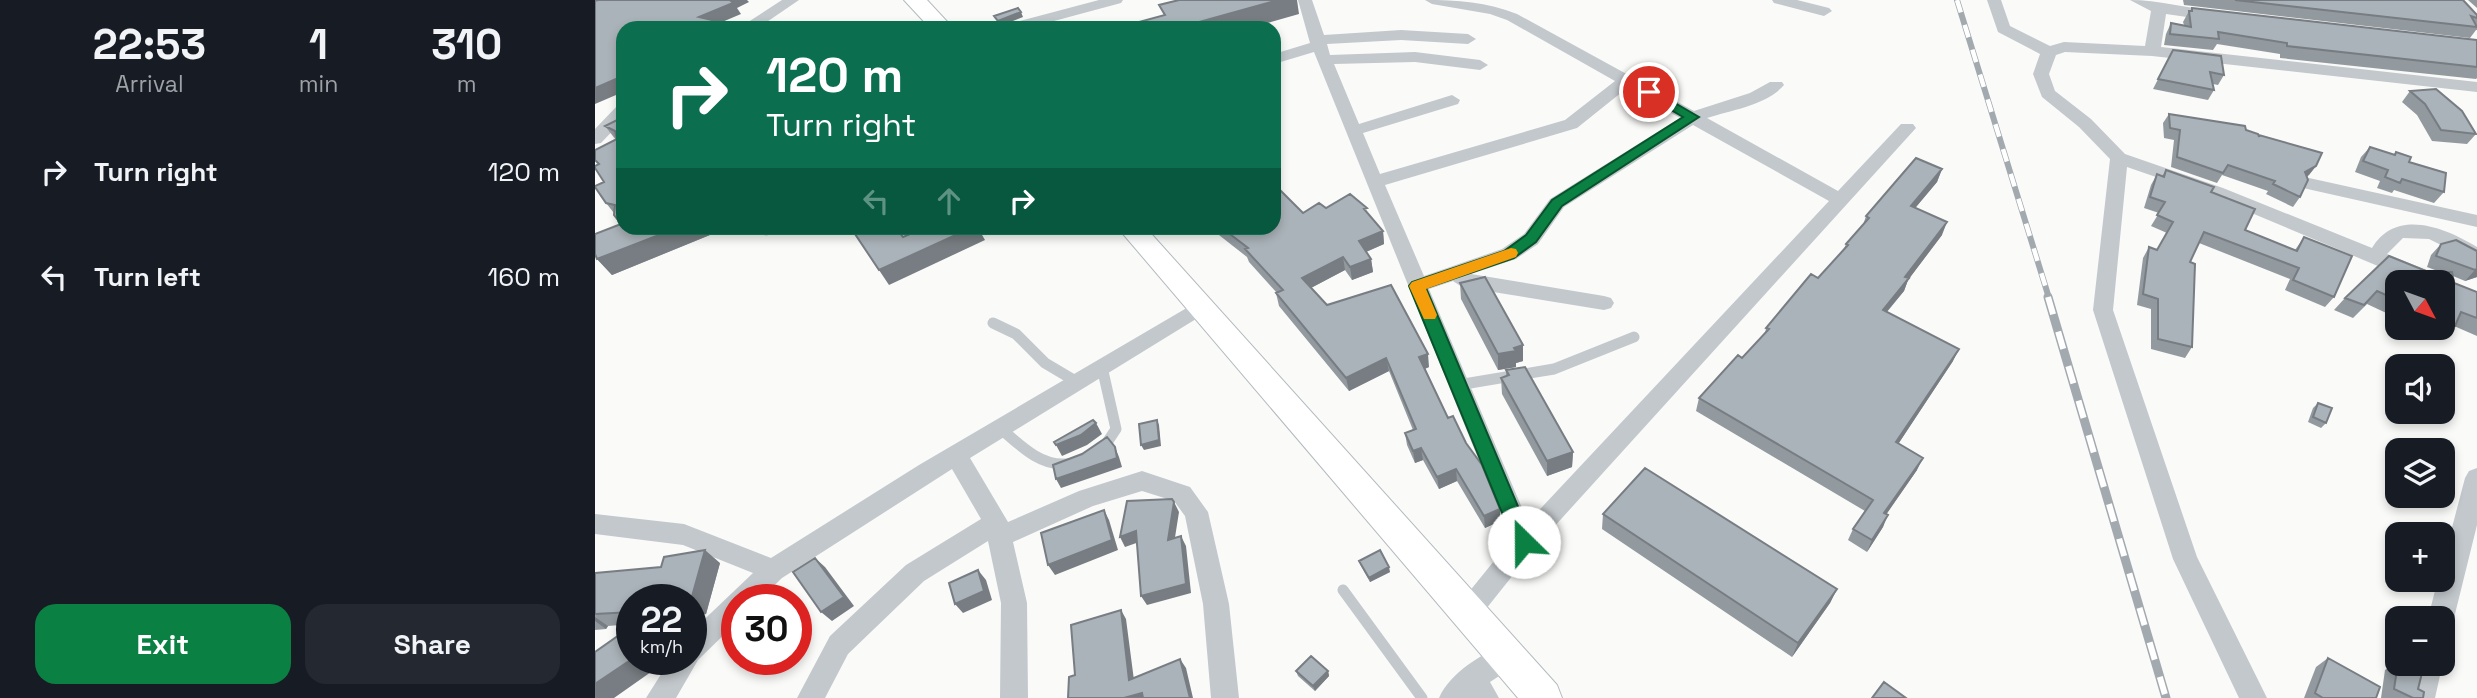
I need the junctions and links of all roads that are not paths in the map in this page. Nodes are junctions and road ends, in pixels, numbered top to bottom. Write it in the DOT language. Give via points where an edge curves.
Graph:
graph roads {
  1 [pos="792,0"];
  2 [pos="915,0"];
  3 [pos="1116,0"];
  4 [pos="1305,0"];
  5 [pos="1432,0"];
  6 [pos="1779,0"];
  7 [pos="1994,0"];
  8 [pos="2137,0"];
  9 [pos="2159,9"];
  10 [pos="1825,11"];
  11 [pos="2226,17"];
  12 [pos="758,21"];
  13 [pos="935,21"];
  14 [pos="1036,21"];
  15 [pos="1468,39"];
  16 [pos="1320,49"];
  17 [pos="2152,51"];
  18 [pos="2049,52"];
  19 [pos="1281,58"];
  20 [pos="1480,65"];
  21 [pos="1627,80"];
  22 [pos="1776,85"];
  23 [pos="2477,86"];
  24 [pos="1452,100"];
  25 [pos="616,117"];
  26 [pos="1693,117"];
  27 [pos="1907,128"];
  28 [pos="1353,131"];
  29 [pos="595,139"];
  30 [pos="2119,158"];
  31 [pos="1374,182"];
  32 [pos="2309,184"];
  33 [pos="1840,200"];
  34 [pos="2477,221"];
  35 [pos="1137,235"];
  36 [pos="2477,256"];
  37 [pos="2375,258"];
  38 [pos="2406,270"];
  39 [pos="1446,278"];
  40 [pos="1417,286"];
  41 [pos="1604,303"];
  42 [pos="1202,306"];
  43 [pos="993,323"];
  44 [pos="1634,337"];
  45 [pos="1102,367"];
  46 [pos="1077,382"];
  47 [pos="1458,385"];
  48 [pos="1000,428"];
  49 [pos="956,455"];
  50 [pos="2477,478"];
  51 [pos="595,524"];
  52 [pos="998,530"];
  53 [pos="1524,542"];
  54 [pos="773,570"];
  55 [pos="759,584"];
  56 [pos="1343,590"];
  57 [pos="2444,606"];
  58 [pos="1469,611"];
  59 [pos="721,621"];
  60 [pos="707,634"];
  61 [pos="1507,656"];
  62 [pos="675,675"];
  63 [pos="2427,676"];
  64 [pos="1469,692"];
  65 [pos="660,698"];
  66 [pos="811,698"];
  67 [pos="1014,698"];
  68 [pos="1225,698"];
  69 [pos="1422,698"];
  70 [pos="1543,698"];
  71 [pos="2253,698"];
  72 [pos="2421,698"];
  1 -- 12 [label="street"];
  2 -- 13 [label="main road"];
  3 -- 14 [label="street"];
  4 -- 16 [label="street"];
  5 -- 21 [label="street" via="1503,13"];
  6 -- 10 [label="street"];
  7 -- 18 [label="street" via="2003,29"];
  8 -- 9 [label="street"];
  9 -- 11 [label="street"];
  9 -- 17 [label="street"];
  15 -- 16 [label="street" via="1401,35"];
  16 -- 19 [label="street"];
  16 -- 20 [label="street"];
  16 -- 28 [label="street"];
  17 -- 18 [label="street" via="2064,47"];
  17 -- 23 [label="street"];
  18 -- 30 [label="street" via="2041,74 2047,93"];
  21 -- 26 [label="street"];
  21 -- 31 [label="street" via="1571,124"];
  22 -- 26 [label="street" via="1756,97"];
  24 -- 28 [label="street"];
  25 -- 29 [label="street"];
  26 -- 33 [label="street"];
  26 -- 39 [label="street" via="1557,203 1531,239 1509,254"];
  27 -- 33 [label="street"];
  28 -- 31 [label="street"];
  30 -- 37 [label="street" via="2217,192"];
  30 -- 71 [label="street" via="2103,310 2185,559"];
  31 -- 40 [label="street"];
  32 -- 34 [label="street"];
  33 -- 53 [label="street"];
  35 -- 42 [label="main road"];
  36 -- 37 [label="street" via="2438,234 2405,232 2389,238"];
  37 -- 38 [label="street"];
  39 -- 40 [label="street"];
  39 -- 41 [label="street"];
  40 -- 47 [label="street"];
  42 -- 45 [label="street"];
  42 -- 58 [label="main road"];
  43 -- 46 [label="lane" via="1014,331 1040,360 1066,371"];
  44 -- 47 [label="lane" via="1554,369"];
  45 -- 46 [label="street"];
  45 -- 48 [label="lane" via="1116,429 1106,444 1058,466 1039,458"];
  46 -- 48 [label="street"];
  47 -- 53 [label="street"];
  48 -- 49 [label="street"];
  49 -- 52 [label="street"];
  49 -- 54 [label="street"];
  50 -- 57 [label="street"];
  51 -- 54 [label="street" via="684,535"];
  52 -- 66 [label="street" via="915,573 839,645"];
  52 -- 67 [label="street" via="1014,603"];
  52 -- 68 [label="street" via="1142,481 1182,495 1196,513 1216,604"];
  53 -- 58 [label="street"];
  54 -- 55 [label="street"];
  56 -- 69 [label="lane"];
  58 -- 61 [label="main road"];
  59 -- 60 [label="street"];
  61 -- 64 [label="street"];
  61 -- 70 [label="main road"];
  62 -- 65 [label="street"];
  63 -- 72 [label="street"];
}
